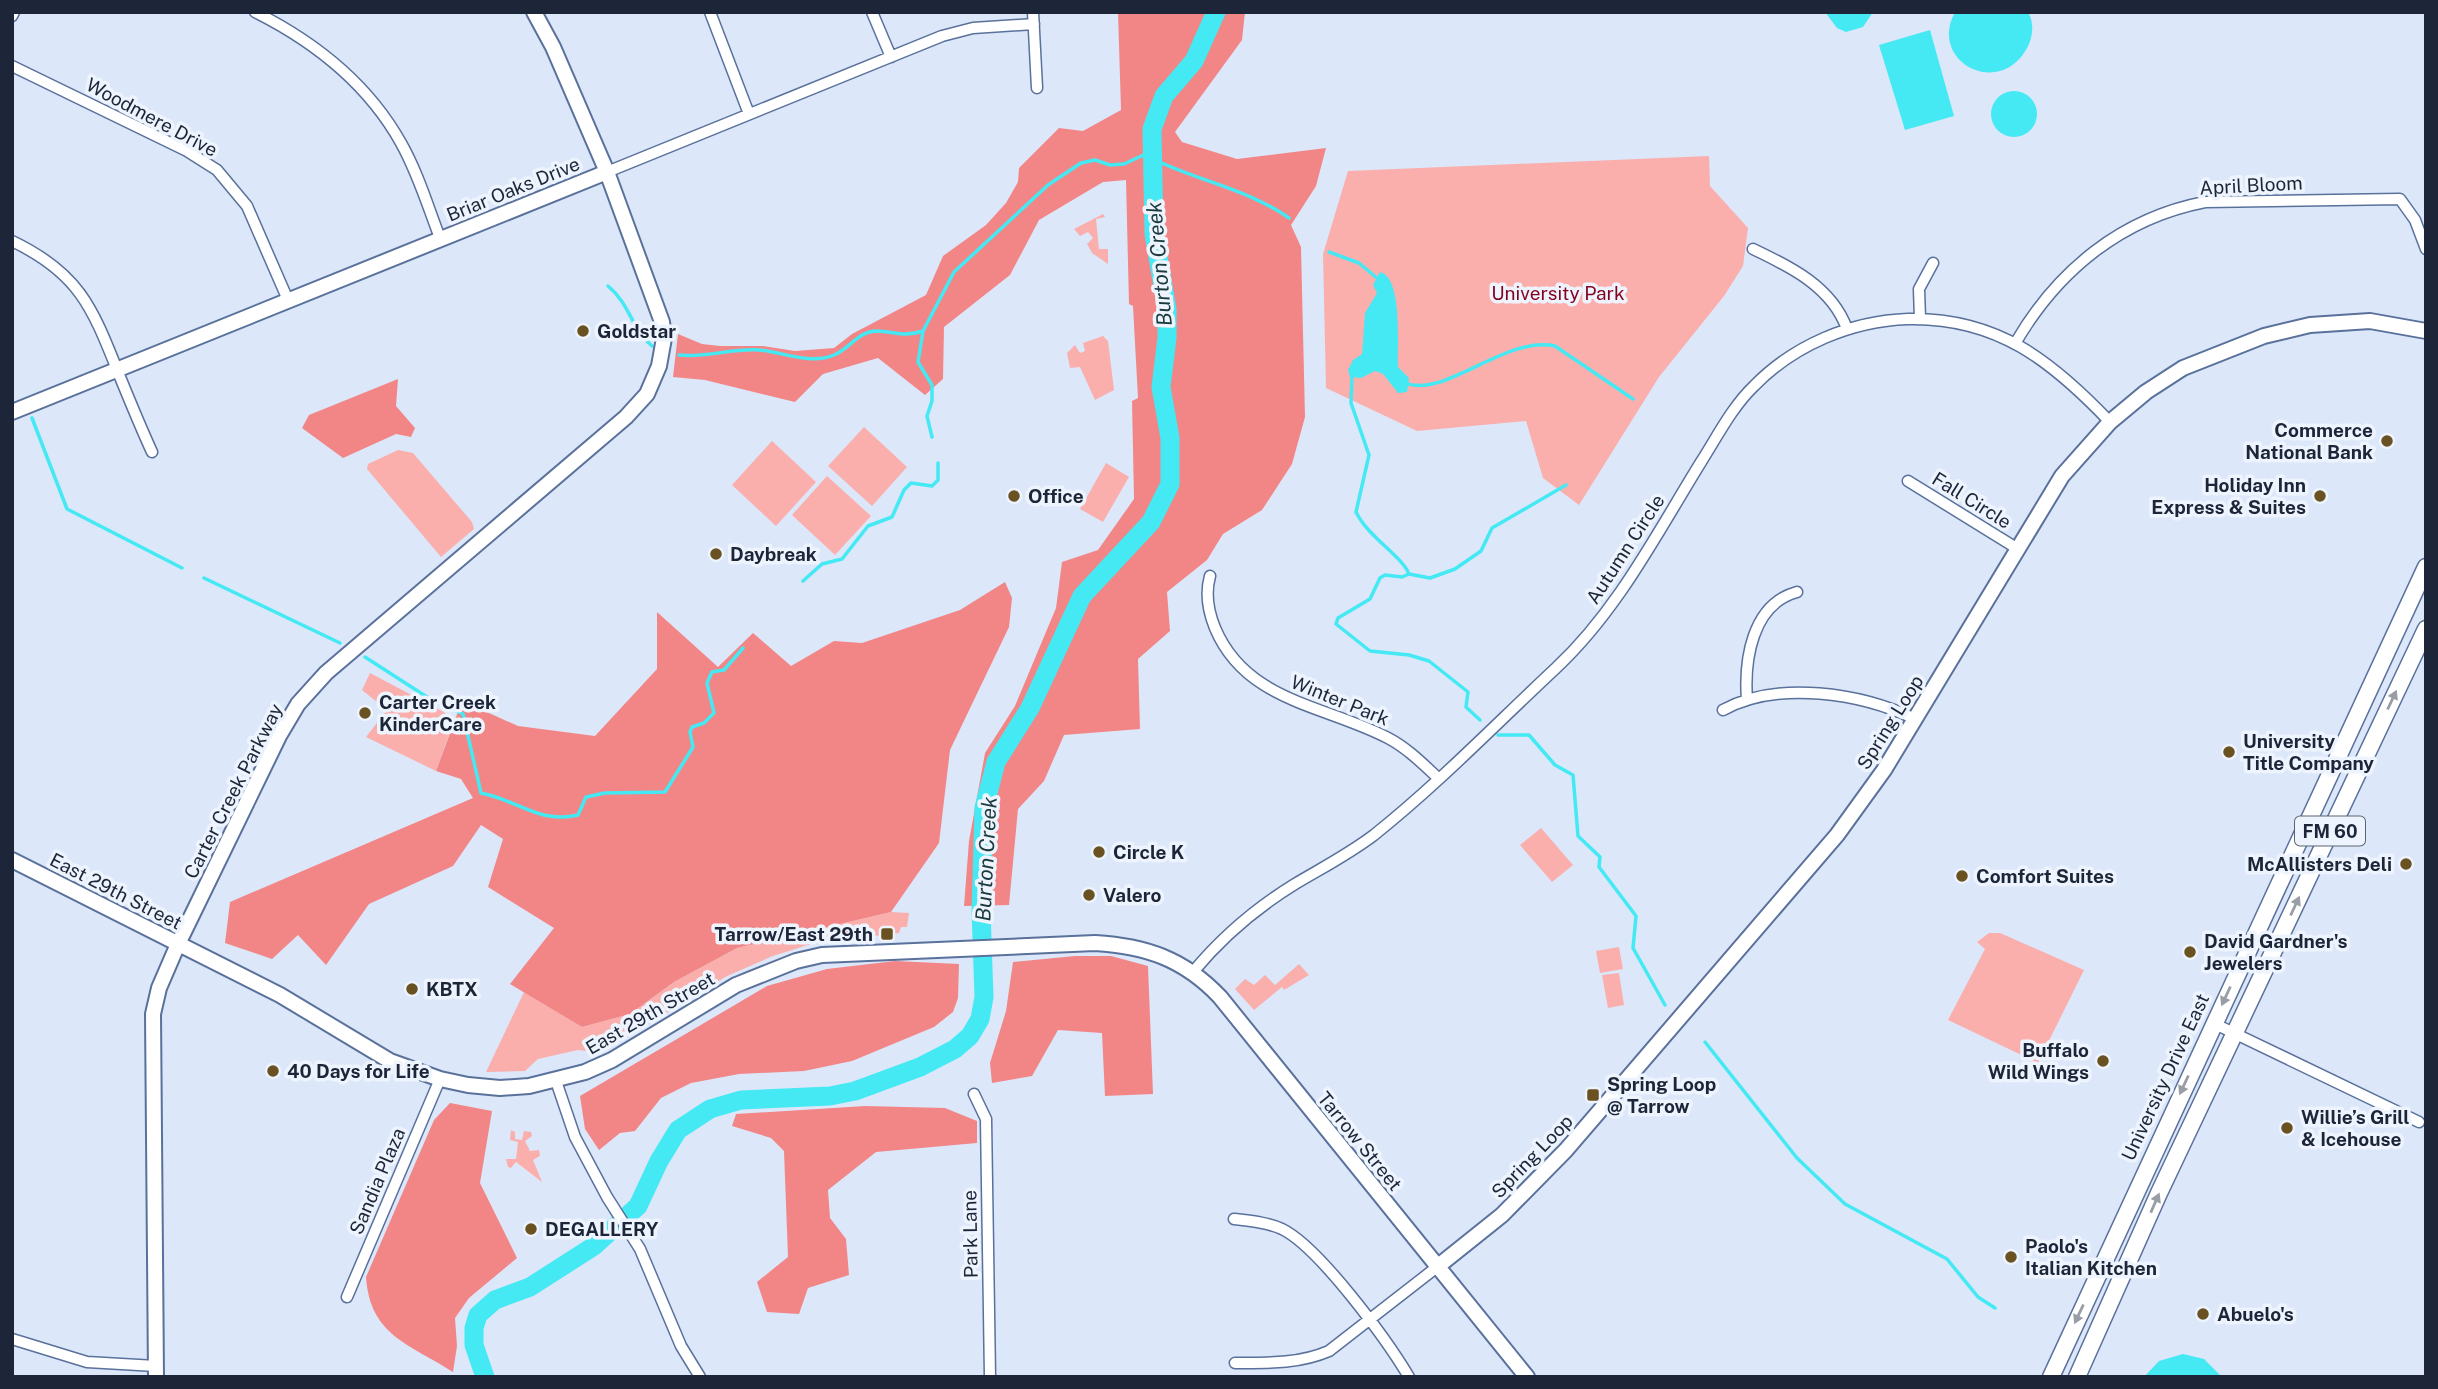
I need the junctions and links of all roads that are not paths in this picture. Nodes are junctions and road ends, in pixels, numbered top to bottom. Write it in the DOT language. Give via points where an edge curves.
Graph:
graph roads {
  1 [pos="255,12"];
  2 [pos="534,12"];
  3 [pos="709,12"];
  4 [pos="872,12"];
  5 [pos="1033,12"];
  6 [pos="1034,24"];
  7 [pos="891,57"];
  8 [pos="12,66"];
  9 [pos="1037,88"];
  10 [pos="749,114"];
  11 [pos="607,172"];
  12 [pos="440,238"];
  13 [pos="12,241"];
  14 [pos="1753,249"];
  15 [pos="2426,249"];
  16 [pos="1933,263"];
  17 [pos="288,300"];
  18 [pos="1920,319"];
  19 [pos="1847,329"];
  20 [pos="2426,331"];
  21 [pos="2016,342"];
  22 [pos="117,370"];
  23 [pos="12,412"];
  24 [pos="2110,422"];
  25 [pos="152,452"];
  26 [pos="1908,481"];
  27 [pos="2018,549"];
  28 [pos="2426,567"];
  29 [pos="1210,576"];
  30 [pos="1797,592"];
  31 [pos="2426,629"];
  32 [pos="1746,700"];
  33 [pos="1724,710"];
  34 [pos="1915,719"];
  35 [pos="2345,738"];
  36 [pos="2370,748"];
  37 [pos="1438,778"];
  38 [pos="12,860"];
  39 [pos="178,944"];
  40 [pos="1146,949"];
  41 [pos="1193,972"];
  42 [pos="2213,1023"];
  43 [pos="2235,1034"];
  44 [pos="440,1079"];
  45 [pos="556,1081"];
  46 [pos="974,1094"];
  47 [pos="2419,1122"];
  48 [pos="2124,1214"];
  49 [pos="1234,1219"];
  50 [pos="2134,1250"];
  51 [pos="1437,1267"];
  52 [pos="347,1297"];
  53 [pos="1370,1322"];
  54 [pos="12,1339"];
  55 [pos="1236,1363"];
  56 [pos="156,1372"];
  57 [pos="700,1377"];
  58 [pos="990,1377"];
  59 [pos="1409,1377"];
  60 [pos="1527,1377"];
  61 [pos="2051,1377"];
  62 [pos="2077,1377"];
  1 -- 12 [label="street" via="324,54 365,94 401,144"];
  2 -- 11 [label="street, Carter Creek Parkway"];
  3 -- 10 [label="street"];
  4 -- 7 [label="street"];
  5 -- 6 [label="street"];
  6 -- 7 [label="street, Briar Oaks Drive" via="973,28"];
  6 -- 9 [label="street"];
  7 -- 10 [label="street, Briar Oaks Drive"];
  8 -- 17 [label="street, Woodmere Drive" via="217,170 247,206"];
  10 -- 11 [label="street, Briar Oaks Drive"];
  11 -- 12 [label="street, Briar Oaks Drive"];
  11 -- 39 [label="street, Carter Creek Parkway" via="662,322 663,353 647,394 602,439 310,689 279,736"];
  12 -- 17 [label="street, Briar Oaks Drive"];
  13 -- 22 [label="street" via="33,251 75,286 101,326"];
  14 -- 19 [label="street" via="1825,293 1836,304"];
  15 -- 21 [label="street, April Bloom" via="2415,220 2400,199 2184,206 2140,223 2075,266 2047,293"];
  16 -- 18 [label="street" via="1919,289"];
  17 -- 22 [label="street, Briar Oaks Drive"];
  18 -- 19 [label="street, Autumn Circle"];
  18 -- 21 [label="street, Autumn Circle" via="1964,325"];
  19 -- 37 [label="street, Autumn Circle" via="1799,351 1752,387 1593,629"];
  20 -- 24 [label="street, Spring Loop" via="2360,321 2264,336 2183,368"];
  21 -- 24 [label="street, Autumn Circle" via="2060,371"];
  22 -- 23 [label="street, Briar Oaks Drive"];
  22 -- 25 [label="street"];
  24 -- 27 [label="street, Spring Loop" via="2062,475"];
  26 -- 27 [label="street, Fall Circle"];
  27 -- 34 [label="street, Spring Loop"];
  28 -- 35 [label="main road, University Drive East / FM 60"];
  29 -- 37 [label="street, Winter Park" via="1206,591 1221,642 1254,679 1294,703 1386,737"];
  30 -- 32 [label="street" via="1770,606 1754,635 1747,663"];
  36 -- 31 [label="main road, FM 60, one-way"];
  32 -- 33 [label="street"];
  32 -- 34 [label="street" via="1842,695"];
  34 -- 51 [label="street, Spring Loop" via="1859,807 1813,865 1566,1150 1502,1215"];
  35 -- 36 [label="main road"];
  35 -- 42 [label="main road, University Drive East / FM 60, one-way"];
  43 -- 36 [label="main road, FM 60, one-way"];
  37 -- 41 [label="street, Autumn Circle" via="1373,835 1254,912"];
  38 -- 39 [label="street, East 29th Street"];
  39 -- 44 [label="street, East 29th Street" via="280,995 390,1061"];
  39 -- 56 [label="street, Carter Creek Parkway" via="153,1014"];
  40 -- 41 [label="street, Tarrow Street"];
  40 -- 45 [label="street, East 29th Street" via="1095,943 960,947 848,952 796,961 736,985 612,1060"];
  41 -- 51 [label="street, Tarrow Street" via="1254,1037"];
  42 -- 43 [label="street"];
  42 -- 48 [label="main road, University Drive East / FM 60, one-way"];
  43 -- 47 [label="street"];
  50 -- 43 [label="main road, FM 60, one-way"];
  44 -- 45 [label="street, East 29th Street" via="500,1088"];
  44 -- 52 [label="street, Sandia Plaza"];
  45 -- 57 [label="street" via="575,1137 640,1249 681,1346"];
  46 -- 58 [label="street, Park Lane" via="985,1119"];
  48 -- 50 [label="main road"];
  48 -- 61 [label="main road, University Drive East / FM 60, one-way"];
  49 -- 53 [label="street" via="1263,1222 1301,1241"];
  50 -- 62 [label="main road, FM 60"];
  51 -- 53 [label="street"];
  51 -- 60 [label="street, Tarrow Street"];
  53 -- 55 [label="street" via="1313,1357"];
  53 -- 59 [label="street"];
  54 -- 56 [label="street" via="87,1362"];
}
